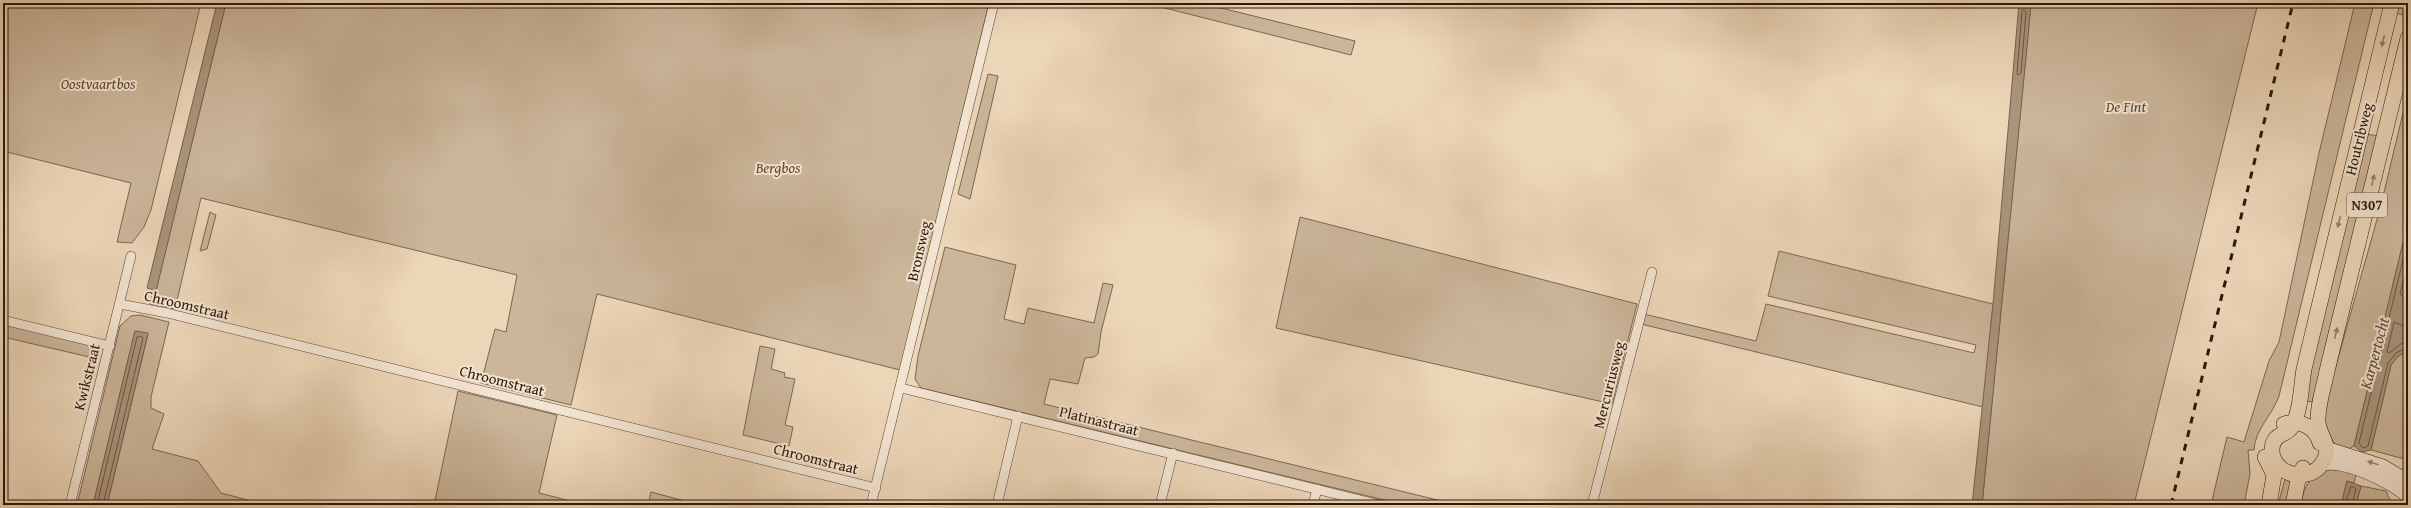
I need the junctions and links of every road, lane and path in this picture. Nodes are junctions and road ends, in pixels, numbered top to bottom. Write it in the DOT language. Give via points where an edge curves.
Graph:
graph roads {
  1 [pos="994,3"];
  2 [pos="2392,3"];
  3 [pos="2408,38"];
  4 [pos="131,256"];
  5 [pos="1652,272"];
  6 [pos="120,304"];
  7 [pos="3,320"];
  8 [pos="110,346"];
  9 [pos="901,388"];
  10 [pos="1018,416"];
  11 [pos="2289,423"];
  12 [pos="2320,439"];
  13 [pos="1173,454"];
  14 [pos="2322,464"];
  15 [pos="2274,465"];
  16 [pos="2303,475"];
  17 [pos="2408,481"];
  18 [pos="876,488"];
  19 [pos="1317,489"];
  20 [pos="2408,497"];
  21 [pos="70,505"];
  22 [pos="871,505"];
  23 [pos="997,505"];
  24 [pos="1160,505"];
  25 [pos="1313,505"];
  26 [pos="1381,505"];
  27 [pos="1592,505"];
  28 [pos="2269,505"];
  29 [pos="2273,505"];
  30 [pos="2294,505"];
  1 -- 9 [label="street, Bronsweg"];
  2 -- 11 [label="main road, Houtribweg / N307, one-way"];
  12 -- 3 [label="main road, Houtribweg / N307, one-way" via="2314,405 2327,371"];
  4 -- 6 [label="street, Kwikstraat"];
  5 -- 27 [label="street, Mercuriusweg"];
  6 -- 8 [label="street, Kwikstraat"];
  6 -- 18 [label="street, Chroomstraat" via="167,313"];
  7 -- 8 [label="street"];
  8 -- 21 [label="street, Kwikstraat"];
  9 -- 10 [label="street, Platinastraat"];
  9 -- 18 [label="street, Bronsweg"];
  10 -- 13 [label="street, Platinastraat"];
  10 -- 23 [label="street"];
  11 -- 12 [label="main road" via="2301,424"];
  11 -- 15 [label="main road" via="2274,429 2266,439 2264,451"];
  12 -- 14 [label="main road, N307"];
  12 -- 16 [label="main road, N307" via="2317,458 2300,469"];
  17 -- 12 [label="main road, one-way" via="2383,466"];
  13 -- 19 [label="street, Platinastraat"];
  13 -- 24 [label="street"];
  14 -- 16 [label="main road"];
  14 -- 20 [label="main road" via="2331,463 2372,475 2394,486"];
  15 -- 16 [label="main road" via="2290,474"];
  15 -- 28 [label="main road"];
  15 -- 29 [label="main road" via="2281,475"];
  16 -- 30 [label="main road, N307"];
  18 -- 22 [label="street, Bronsweg"];
  19 -- 25 [label="street"];
  19 -- 26 [label="street, Platinastraat"];
}
